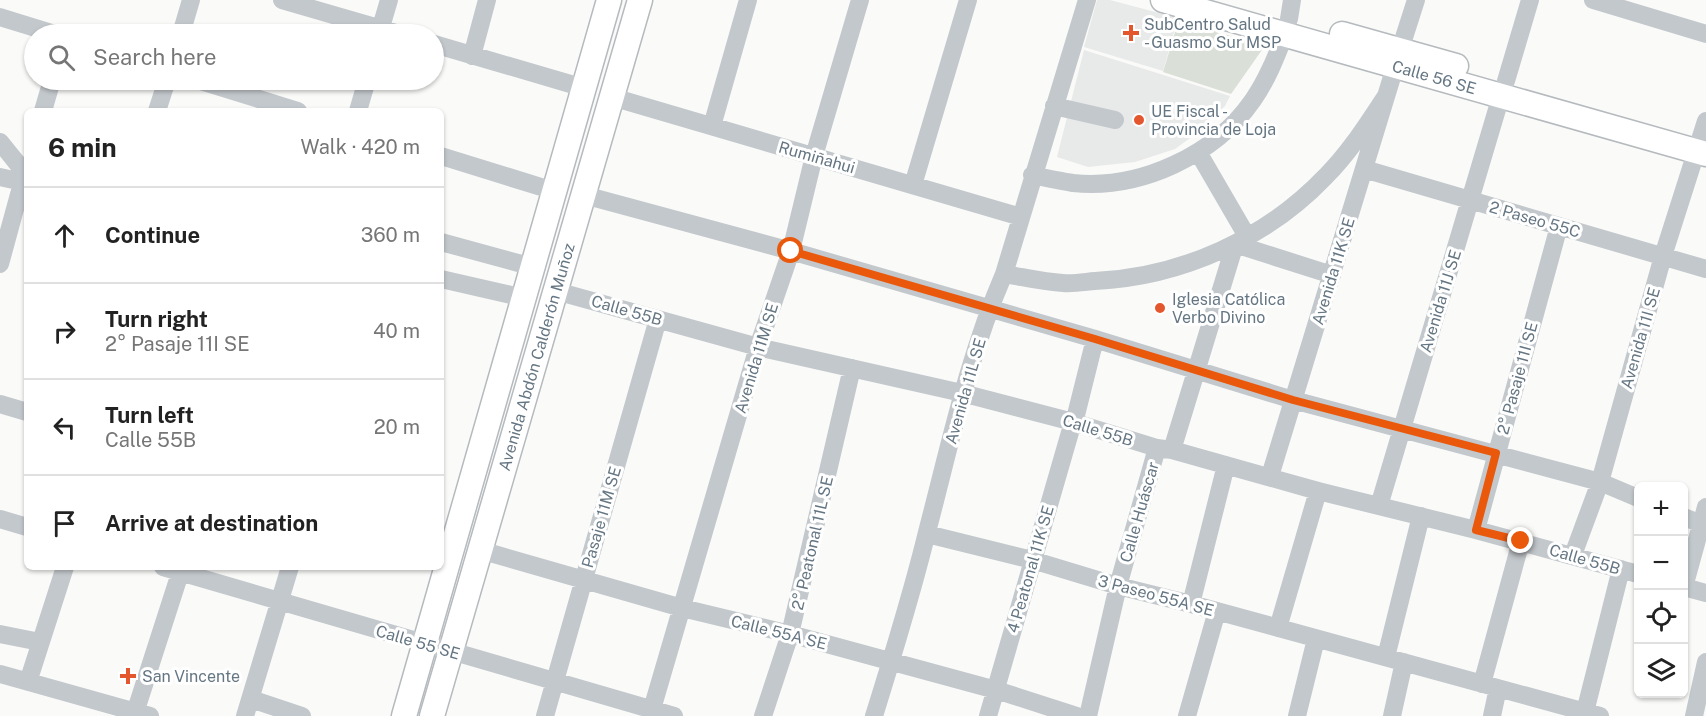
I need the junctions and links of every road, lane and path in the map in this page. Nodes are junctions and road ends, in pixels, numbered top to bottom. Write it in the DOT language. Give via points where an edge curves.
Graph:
graph roads {
  1 [pos="191,0"];
  2 [pos="282,0"];
  3 [pos="388,0"];
  4 [pos="488,0"];
  5 [pos="609,0"];
  6 [pos="640,0"];
  7 [pos="748,0"];
  8 [pos="860,0"];
  9 [pos="968,0"];
  10 [pos="1087,0"];
  11 [pos="1163,0"];
  12 [pos="1225,0"];
  13 [pos="1416,0"];
  14 [pos="1530,0"];
  15 [pos="1593,0"];
  16 [pos="1631,5"];
  17 [pos="0,17"];
  18 [pos="1288,18"];
  19 [pos="24,24"];
  20 [pos="184,24"];
  21 [pos="356,24"];
  22 [pos="382,24"];
  23 [pos="1706,34"];
  24 [pos="444,48"];
  25 [pos="472,56"];
  26 [pos="1398,58"];
  27 [pos="584,88"];
  28 [pos="1503,88"];
  29 [pos="49,90"];
  30 [pos="164,90"];
  31 [pos="222,90"];
  32 [pos="364,90"];
  33 [pos="1386,96"];
  34 [pos="612,97"];
  35 [pos="260,105"];
  36 [pos="1054,106"];
  37 [pos="44,108"];
  38 [pos="158,108"];
  39 [pos="279,108"];
  40 [pos="359,108"];
  41 [pos="1115,120"];
  42 [pos="712,126"];
  43 [pos="1703,140"];
  44 [pos="0,142"];
  45 [pos="1198,152"];
  46 [pos="814,156"];
  47 [pos="444,157"];
  48 [pos="1364,169"];
  49 [pos="24,175"];
  50 [pos="24,176"];
  51 [pos="1032,176"];
  52 [pos="0,177"];
  53 [pos="24,180"];
  54 [pos="913,185"];
  55 [pos="554,191"];
  56 [pos="584,195"];
  57 [pos="1470,200"];
  58 [pos="1021,217"];
  59 [pos="1558,226"];
  60 [pos="1241,241"];
  61 [pos="444,243"];
  62 [pos="791,251"];
  63 [pos="1663,256"];
  64 [pos="0,264"];
  65 [pos="533,267"];
  66 [pos="1706,269"];
  67 [pos="1004,274"];
  68 [pos="1332,275"];
  69 [pos="444,280"];
  70 [pos="556,291"];
  71 [pos="524,298"];
  72 [pos="989,309"];
  73 [pos="658,319"];
  74 [pos="1095,339"];
  75 [pos="758,347"];
  76 [pos="852,368"];
  77 [pos="1195,369"];
  78 [pos="962,393"];
  79 [pos="1293,400"];
  80 [pos="0,404"];
  81 [pos="24,411"];
  82 [pos="1073,422"];
  83 [pos="1402,429"];
  84 [pos="1164,449"];
  85 [pos="1496,453"];
  86 [pos="1226,465"];
  87 [pos="1270,476"];
  88 [pos="1600,482"];
  89 [pos="1318,491"];
  90 [pos="1634,496"];
  91 [pos="1379,506"];
  92 [pos="1421,516"];
  93 [pos="1688,517"];
  94 [pos="0,519"];
  95 [pos="1704,519"];
  96 [pos="24,526"];
  97 [pos="1476,530"];
  98 [pos="927,534"];
  99 [pos="448,541"];
  100 [pos="1521,541"];
  101 [pos="480,550"];
  102 [pos="1573,555"];
  103 [pos="444,559"];
  104 [pos="1032,560"];
  105 [pos="64,570"];
  106 [pos="182,570"];
  107 [pos="289,570"];
  108 [pos="442,570"];
  109 [pos="1630,572"];
  110 [pos="1688,573"];
  111 [pos="584,579"];
  112 [pos="1118,586"];
  113 [pos="1688,588"];
  114 [pos="1706,593"];
  115 [pos="281,602"];
  116 [pos="1191,604"];
  117 [pos="682,608"];
  118 [pos="1217,611"];
  119 [pos="1278,628"];
  120 [pos="0,634"];
  121 [pos="790,634"];
  122 [pos="1316,639"];
  123 [pos="40,642"];
  124 [pos="425,644"];
  125 [pos="450,651"];
  126 [pos="1386,657"];
  127 [pos="891,662"];
  128 [pos="1404,662"];
  129 [pos="1706,662"];
  130 [pos="0,674"];
  131 [pos="555,681"];
  132 [pos="27,682"];
  133 [pos="1490,686"];
  134 [pos="996,690"];
  135 [pos="248,708"];
  136 [pos="651,713"];
  137 [pos="1593,714"];
  138 [pos="140,715"];
  139 [pos="302,716"];
  140 [pos="404,716"];
  141 [pos="432,716"];
  142 [pos="545,716"];
  143 [pos="674,716"];
  144 [pos="763,716"];
  145 [pos="874,716"];
  146 [pos="988,716"];
  147 [pos="1077,716"];
  148 [pos="1088,716"];
  149 [pos="1187,716"];
  150 [pos="1297,716"];
  151 [pos="1392,716"];
  152 [pos="1492,716"];
  153 [pos="1694,716"];
  1 -- 20 [label="street"];
  2 -- 21 [label="street"];
  3 -- 22 [label="street"];
  4 -- 25 [label="street"];
  5 -- 27 [label="main road, Avenida Abdón Calderón Muñoz"];
  6 -- 34 [label="main road, Avenida Abdón Calderón Muñoz"];
  7 -- 42 [label="street"];
  8 -- 46 [label="street, Avenida 11M SE"];
  9 -- 54 [label="street"];
  10 -- 36 [label="street, Avenida 11L SE"];
  11 -- 18 [label="main road, Calle 56 SE"];
  12 -- 18 [label="main road, Calle 56 SE"];
  13 -- 26 [label="street, Avenida 11K SE"];
  14 -- 28 [label="street, Avenida 11J SE"];
  15 -- 16 [label="street"];
  16 -- 23 [label="street"];
  17 -- 19 [label="street"];
  18 -- 26 [label="main road, Calle 56 SE"];
  18 -- 45 [label="street" via="1272,69 1252,101 1227,129"];
  24 -- 25 [label="street"];
  25 -- 27 [label="street"];
  26 -- 28 [label="main road, Calle 56 SE"];
  26 -- 33 [label="street, Avenida 11K SE"];
  27 -- 55 [label="main road, Avenida Abdón Calderón Muñoz"];
  28 -- 43 [label="main road, Calle 56 SE"];
  28 -- 57 [label="street, Avenida 11J SE"];
  29 -- 37 [label="street"];
  30 -- 38 [label="street"];
  31 -- 35 [label="street"];
  32 -- 40 [label="street"];
  33 -- 48 [label="street, Avenida 11K SE"];
  33 -- 60 [label="street" via="1326,176 1289,210"];
  34 -- 42 [label="street, Rumiñahui"];
  34 -- 56 [label="main road, Avenida Abdón Calderón Muñoz"];
  35 -- 39 [label="street"];
  36 -- 41 [label="street"];
  36 -- 51 [label="street, Avenida 11L SE"];
  42 -- 46 [label="street, Rumiñahui"];
  43 -- 63 [label="street, Avenida 11I SE"];
  44 -- 49 [label="street"];
  45 -- 51 [label="street" via="1159,171 1118,182 1075,183"];
  45 -- 60 [label="street"];
  46 -- 54 [label="street, Rumiñahui"];
  46 -- 62 [label="street, Avenida 11M SE"];
  47 -- 55 [label="street"];
  48 -- 57 [label="street, 2 Paseo 55C"];
  48 -- 68 [label="street, Avenida 11K SE"];
  50 -- 52 [label="street"];
  51 -- 58 [label="street, Avenida 11L SE"];
  53 -- 64 [label="street"];
  54 -- 58 [label="street, Rumiñahui"];
  55 -- 65 [label="main road, Avenida Abdón Calderón Muñoz"];
  56 -- 62 [label="street"];
  56 -- 70 [label="main road, Avenida Abdón Calderón Muñoz"];
  57 -- 59 [label="street, 2 Paseo 55C"];
  57 -- 83 [label="street, Avenida 11J SE"];
  58 -- 67 [label="street, Avenida 11L SE"];
  59 -- 63 [label="street, 2 Paseo 55C"];
  59 -- 85 [label="street, 2° Pasaje 11I SE"];
  60 -- 67 [label="street" via="1180,267 1122,280 1064,283"];
  60 -- 68 [label="street"];
  60 -- 77 [label="street, Calle Huáscar"];
  61 -- 65 [label="street"];
  62 -- 72 [label="street"];
  62 -- 75 [label="street, Avenida 11M SE"];
  63 -- 66 [label="street, 2 Paseo 55C"];
  63 -- 88 [label="street, Avenida 11I SE"];
  65 -- 71 [label="main road, Avenida Abdón Calderón Muñoz"];
  67 -- 72 [label="street, Avenida 11L SE"];
  68 -- 79 [label="street, Avenida 11K SE"];
  69 -- 71 [label="street"];
  70 -- 73 [label="street, Calle 55B"];
  70 -- 101 [label="main road, Avenida Abdón Calderón Muñoz"];
  71 -- 99 [label="main road, Avenida Abdón Calderón Muñoz"];
  72 -- 74 [label="street"];
  72 -- 78 [label="street, Avenida 11L SE"];
  73 -- 75 [label="street, Calle 55B"];
  73 -- 111 [label="street, Pasaje 11M SE"];
  74 -- 77 [label="street"];
  74 -- 82 [label="street, 4 Peatonal 11K SE"];
  75 -- 76 [label="street, Calle 55B"];
  75 -- 117 [label="street, Avenida 11M SE"];
  76 -- 78 [label="street, Calle 55B"];
  76 -- 121 [label="street, 2° Peatonal 11L SE"];
  77 -- 79 [label="street"];
  77 -- 84 [label="street, Calle Huáscar"];
  78 -- 82 [label="street, Calle 55B"];
  78 -- 98 [label="street, Avenida 11L SE"];
  79 -- 83 [label="street"];
  79 -- 87 [label="street, Avenida 11K SE"];
  80 -- 81 [label="street"];
  82 -- 84 [label="street, Calle 55B"];
  82 -- 104 [label="street, 4 Peatonal 11K SE"];
  83 -- 85 [label="street"];
  83 -- 91 [label="street, Avenida 11J SE"];
  84 -- 86 [label="street, Calle 55B"];
  84 -- 112 [label="street, Calle Huáscar"];
  85 -- 88 [label="street"];
  85 -- 97 [label="street, 2° Pasaje 11I SE"];
  86 -- 87 [label="street, Calle 55B"];
  86 -- 116 [label="street"];
  87 -- 89 [label="street, Calle 55B"];
  88 -- 90 [label="street"];
  88 -- 102 [label="street, Avenida 11I SE"];
  89 -- 91 [label="street, Calle 55B"];
  89 -- 119 [label="street"];
  91 -- 92 [label="street, Calle 55B"];
  92 -- 97 [label="street, Calle 55B"];
  92 -- 126 [label="street"];
  93 -- 95 [label="street"];
  94 -- 96 [label="street"];
  95 -- 110 [label="street"];
  97 -- 100 [label="street, Calle 55B"];
  98 -- 104 [label="street, 3 Paseo 55A SE"];
  98 -- 127 [label="street, Avenida 11L SE"];
  99 -- 103 [label="main road, Avenida Abdón Calderón Muñoz"];
  100 -- 102 [label="street, Calle 55B"];
  100 -- 133 [label="street"];
  101 -- 111 [label="street, Calle 55A SE"];
  101 -- 125 [label="main road, Avenida Abdón Calderón Muñoz"];
  102 -- 109 [label="street, Calle 55B"];
  104 -- 112 [label="street, 3 Paseo 55A SE"];
  104 -- 134 [label="street, 4 Peatonal 11K SE"];
  105 -- 123 [label="street"];
  106 -- 115 [label="street, Calle 55 SE"];
  106 -- 138 [label="street"];
  107 -- 115 [label="street"];
  108 -- 124 [label="main road, Avenida Abdón Calderón Muñoz"];
  109 -- 137 [label="street"];
  111 -- 117 [label="street, Calle 55A SE"];
  111 -- 131 [label="street, Pasaje 11M SE"];
  112 -- 116 [label="street, 3 Paseo 55A SE"];
  112 -- 148 [label="street, Calle Huáscar"];
  113 -- 114 [label="street"];
  115 -- 124 [label="street, Calle 55 SE"];
  115 -- 135 [label="street"];
  116 -- 118 [label="street, 3 Paseo 55A SE"];
  117 -- 121 [label="street, Calle 55A SE"];
  117 -- 136 [label="street, Avenida 11M SE"];
  118 -- 119 [label="street, 3 Paseo 55A SE"];
  118 -- 149 [label="street"];
  119 -- 122 [label="street, 3 Paseo 55A SE"];
  120 -- 123 [label="street"];
  121 -- 127 [label="street, Calle 55A SE"];
  121 -- 144 [label="street, 2° Peatonal 11L SE"];
  122 -- 126 [label="street, 3 Paseo 55A SE"];
  122 -- 150 [label="street"];
  123 -- 132 [label="street"];
  124 -- 125 [label="street, Calle 55 SE"];
  124 -- 140 [label="main road, Avenida Abdón Calderón Muñoz"];
  125 -- 131 [label="street, Calle 55 SE"];
  125 -- 141 [label="main road, Avenida Abdón Calderón Muñoz"];
  126 -- 128 [label="street, 3 Paseo 55A SE"];
  127 -- 134 [label="street, Calle 55A SE"];
  127 -- 145 [label="street, Avenida 11L SE"];
  128 -- 133 [label="street, 3 Paseo 55A SE"];
  128 -- 151 [label="street"];
  129 -- 153 [label="street"];
  130 -- 132 [label="street"];
  131 -- 136 [label="street, Calle 55 SE"];
  131 -- 142 [label="street, Pasaje 11M SE"];
  132 -- 138 [label="street"];
  133 -- 137 [label="street, 3 Paseo 55A SE"];
  133 -- 152 [label="street"];
  134 -- 146 [label="street, 4 Peatonal 11K SE"];
  134 -- 147 [label="street, Calle 55A SE"];
  135 -- 139 [label="street"];
  136 -- 143 [label="street, Calle 55 SE"];
}
